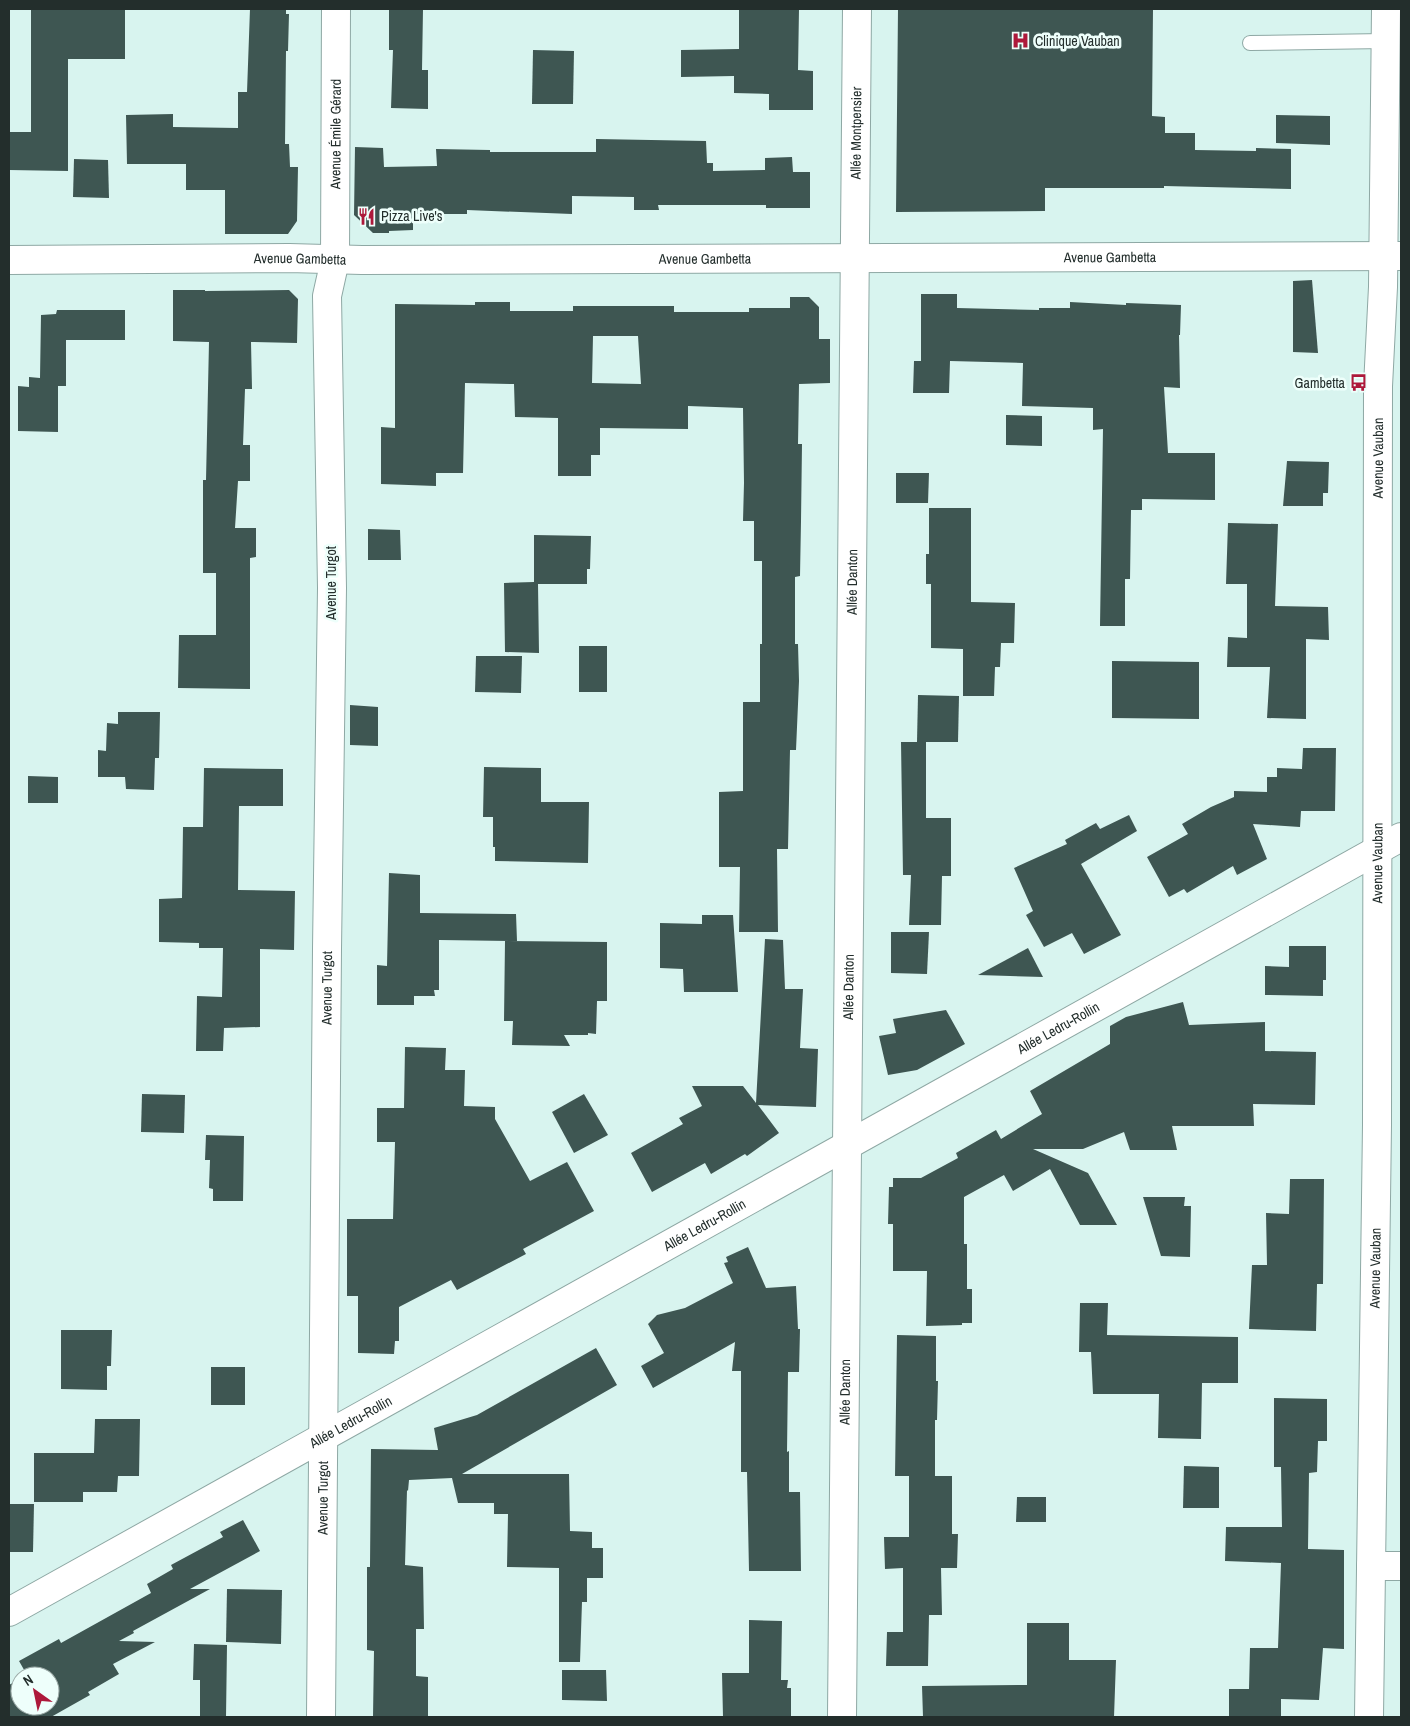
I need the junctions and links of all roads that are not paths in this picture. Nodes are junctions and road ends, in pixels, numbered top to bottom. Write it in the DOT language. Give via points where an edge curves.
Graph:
graph roads {
  1 [pos="336,9"];
  2 [pos="857,9"];
  3 [pos="1386,9"];
  4 [pos="1385,41"];
  5 [pos="1250,43"];
  6 [pos="1392,256"];
  7 [pos="856,258"];
  8 [pos="9,260"];
  9 [pos="335,260"];
  10 [pos="1401,837"];
  11 [pos="1378,849"];
  12 [pos="847,1145"];
  13 [pos="322,1437"];
  14 [pos="1371,1566"];
  15 [pos="1401,1566"];
  16 [pos="9,1612"];
  17 [pos="321,1717"];
  18 [pos="842,1717"];
  19 [pos="1369,1717"];
  1 -- 9 [label="street, Avenue Émile Gérard"];
  2 -- 7 [label="street, Allée Montpensier"];
  3 -- 4 [label="street, Avenue Vauban"];
  4 -- 5 [label="lane"];
  4 -- 6 [label="street, Avenue Vauban"];
  6 -- 7 [label="street, Avenue Gambetta"];
  6 -- 11 [label="street, Avenue Vauban" via="1378,386"];
  7 -- 9 [label="street, Avenue Gambetta"];
  7 -- 12 [label="street, Allée Danton"];
  8 -- 9 [label="street, Avenue Gambetta"];
  9 -- 13 [label="street, Avenue Turgot" via="328,296 332,588"];
  10 -- 11 [label="street, Allée Ledru-Rollin"];
  11 -- 12 [label="street, Allée Ledru-Rollin"];
  11 -- 14 [label="street, Avenue Vauban"];
  12 -- 13 [label="street, Allée Ledru-Rollin"];
  12 -- 18 [label="street, Allée Danton"];
  13 -- 16 [label="street, Allée Ledru-Rollin"];
  13 -- 17 [label="street, Avenue Turgot"];
  14 -- 15 [label="street"];
  14 -- 19 [label="street, Avenue Vauban"];
}
